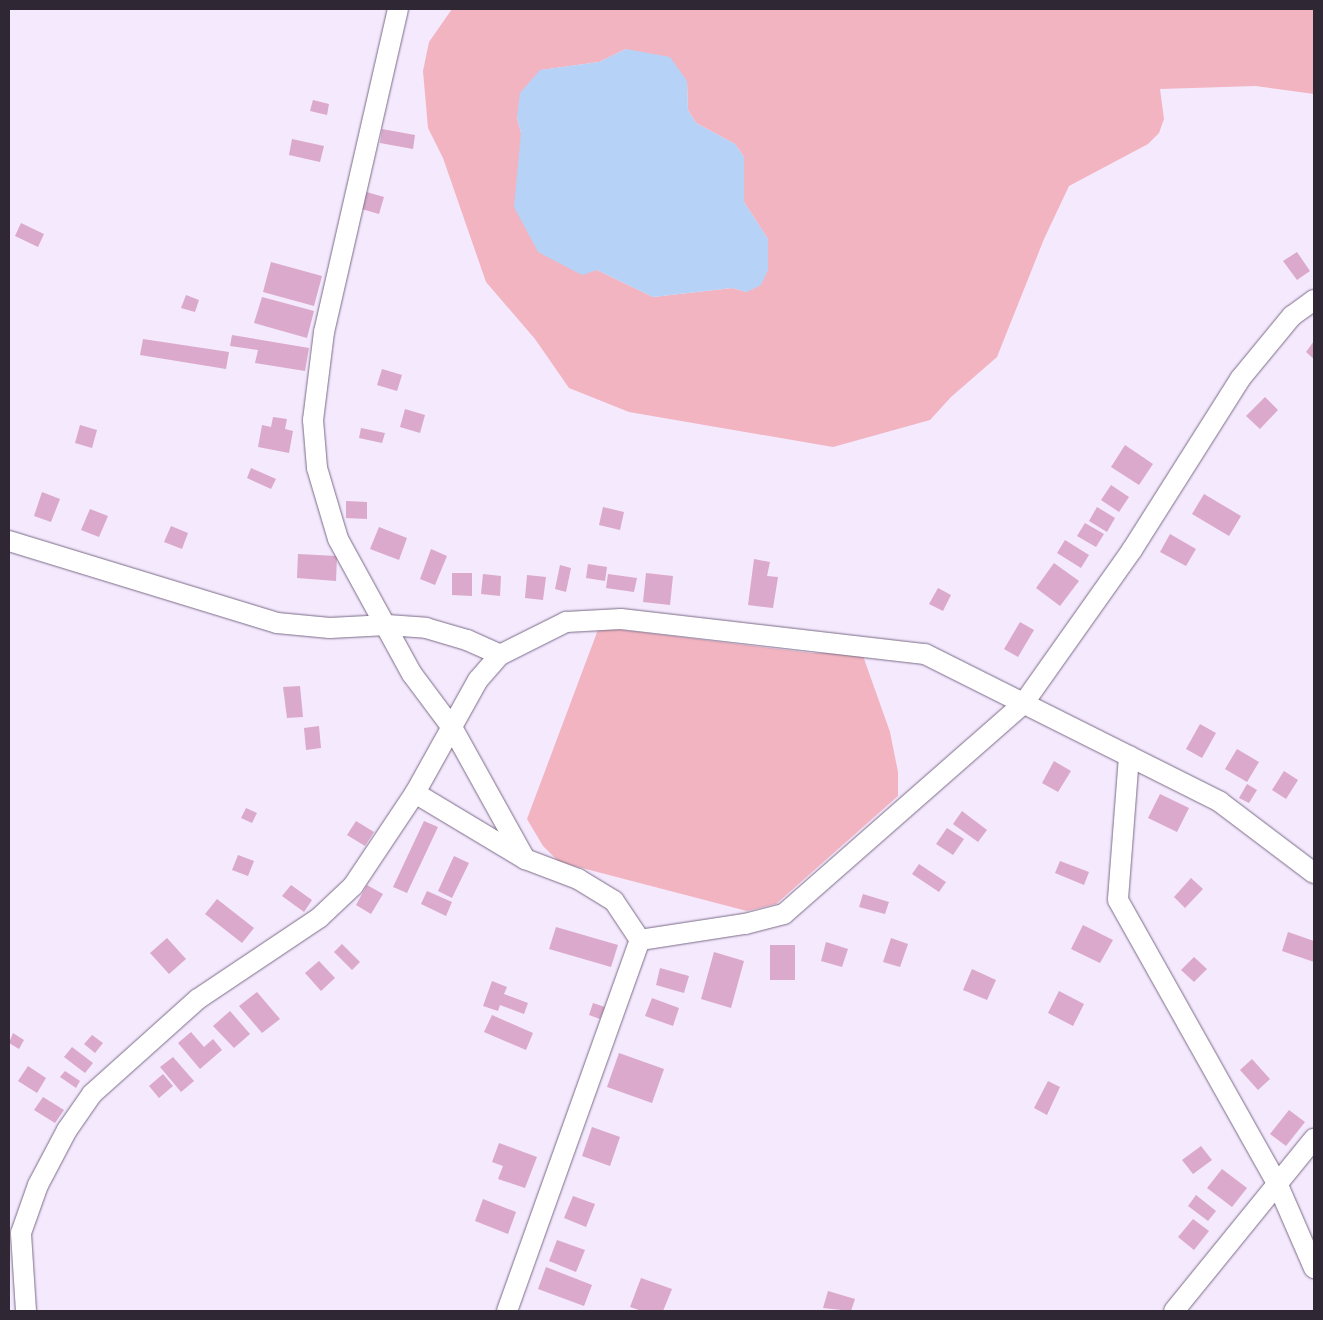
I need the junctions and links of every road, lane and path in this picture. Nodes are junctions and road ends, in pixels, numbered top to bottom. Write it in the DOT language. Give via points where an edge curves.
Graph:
graph roads {
  1 [pos="398,9"];
  2 [pos="1314,300"];
  3 [pos="9,541"];
  4 [pos="386,625"];
  5 [pos="500,655"];
  6 [pos="1023,704"];
  7 [pos="453,729"];
  8 [pos="1128,756"];
  9 [pos="415,793"];
  10 [pos="525,859"];
  11 [pos="1314,873"];
  12 [pos="640,940"];
  13 [pos="1314,1139"];
  14 [pos="1277,1183"];
  15 [pos="15,1234"];
  16 [pos="1314,1268"];
  17 [pos="26,1311"];
  18 [pos="507,1311"];
  19 [pos="1174,1311"];
  1 -- 4 [label="street" via="324,332 313,420 317,468 338,539"];
  2 -- 6 [label="street" via="1292,316 1240,379 1132,550"];
  3 -- 4 [label="street" via="277,623 330,628"];
  4 -- 5 [label="street" via="426,628 467,640"];
  4 -- 7 [label="street" via="412,674"];
  5 -- 6 [label="street" via="566,622 621,619 925,654"];
  5 -- 7 [label="street" via="478,680"];
  6 -- 8 [label="street"];
  6 -- 12 [label="street" via="784,914 745,924"];
  7 -- 9 [label="street"];
  7 -- 10 [label="street"];
  8 -- 11 [label="street" via="1220,802"];
  8 -- 14 [label="street" via="1118,900"];
  9 -- 10 [label="street"];
  9 -- 15 [label="street" via="353,886 319,918 198,999 92,1094 67,1130"];
  10 -- 12 [label="street" via="578,879 614,901"];
  12 -- 18 [label="street"];
  13 -- 14 [label="street"];
  14 -- 16 [label="street"];
  14 -- 19 [label="street"];
  15 -- 17 [label="street"];
}
